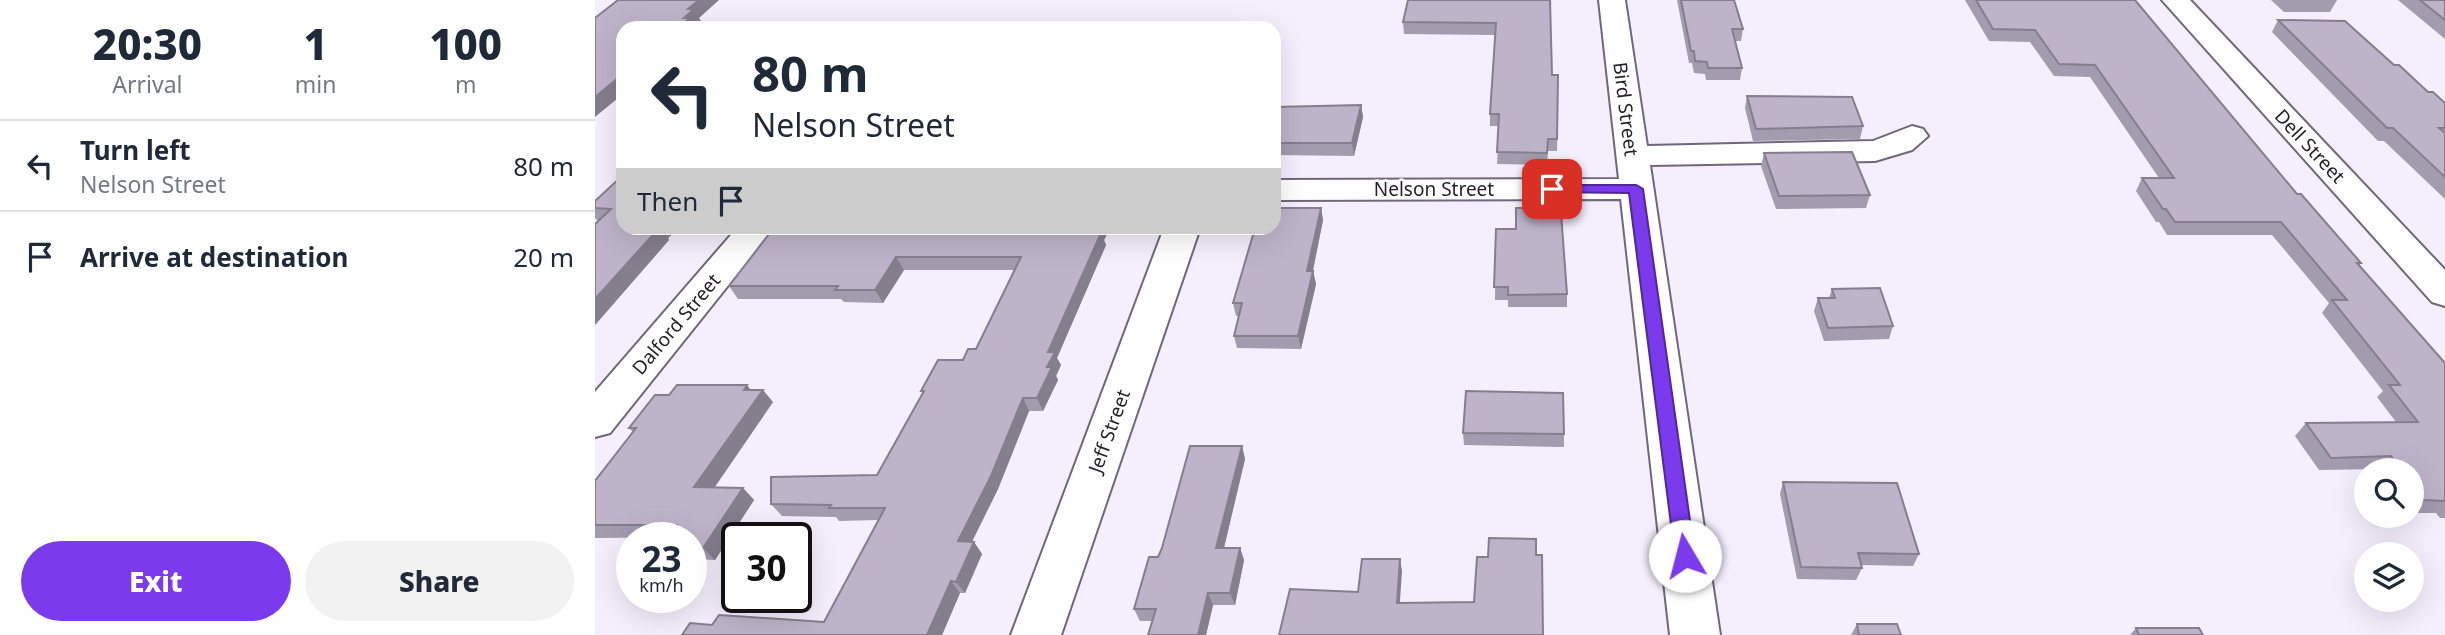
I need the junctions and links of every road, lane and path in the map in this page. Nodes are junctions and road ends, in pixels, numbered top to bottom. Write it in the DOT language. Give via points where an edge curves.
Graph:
graph roads {
  1 [pos="1612,0"];
  2 [pos="2175,0"];
  3 [pos="1912,136"];
  4 [pos="1634,172"];
  5 [pos="1281,190"];
  6 [pos="750,235"];
  7 [pos="1179,235"];
  8 [pos="2445,293"];
  9 [pos="595,421"];
  10 [pos="1036,635"];
  11 [pos="1695,635"];
  1 -- 4 [label="street, Bird Street"];
  2 -- 8 [label="street, Dell Street"];
  3 -- 4 [label="street, Nelson Street" via="1875,151"];
  4 -- 5 [label="street, Nelson Street"];
  4 -- 11 [label="street, Bird Street"];
  6 -- 9 [label="street, Dalford Street"];
  7 -- 10 [label="street, Jeff Street"];
}
